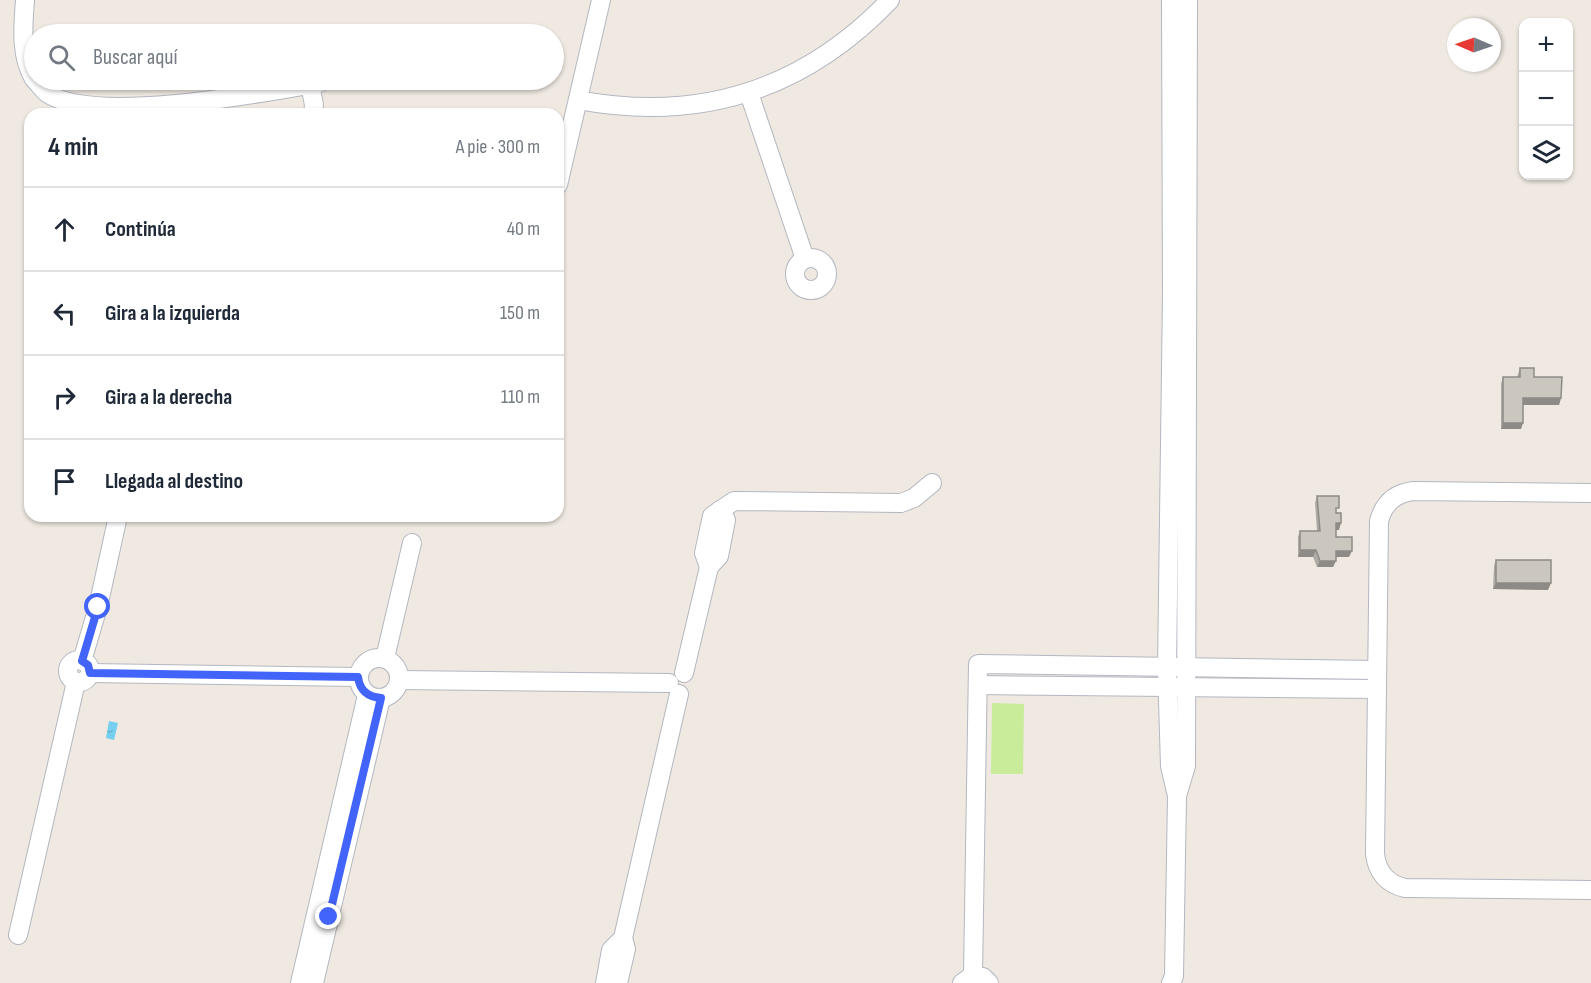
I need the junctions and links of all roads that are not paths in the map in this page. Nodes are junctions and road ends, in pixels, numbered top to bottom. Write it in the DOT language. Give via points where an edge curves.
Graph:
graph roads {
  1 [pos="25,0"];
  2 [pos="600,0"];
  3 [pos="890,0"];
  4 [pos="1171,0"];
  5 [pos="1188,0"];
  6 [pos="24,46"];
  7 [pos="44,90"];
  8 [pos="280,90"];
  9 [pos="314,90"];
  10 [pos="749,93"];
  11 [pos="578,100"];
  12 [pos="314,108"];
  13 [pos="564,160"];
  14 [pos="805,259"];
  15 [pos="932,483"];
  16 [pos="1591,493"];
  17 [pos="117,522"];
  18 [pos="412,543"];
  19 [pos="385,658"];
  20 [pos="1176,669"];
  21 [pos="1377,670"];
  22 [pos="83,672"];
  23 [pos="358,677"];
  24 [pos="399,680"];
  25 [pos="978,685"];
  26 [pos="1167,687"];
  27 [pos="1186,687"];
  28 [pos="674,689"];
  29 [pos="1377,689"];
  30 [pos="374,697"];
  31 [pos="1177,796"];
  32 [pos="1591,890"];
  33 [pos="18,935"];
  34 [pos="623,938"];
  35 [pos="974,980"];
  36 [pos="1174,981"];
  37 [pos="300,983"];
  38 [pos="314,983"];
  39 [pos="605,983"];
  40 [pos="618,983"];
  1 -- 6 [label="street"];
  2 -- 11 [label="street"];
  3 -- 10 [label="street" via="826,56"];
  4 -- 20 [label="street"];
  5 -- 20 [label="street"];
  7 -- 8 [label="street" via="70,102 99,106 234,98"];
  9 -- 12 [label="street"];
  10 -- 11 [label="street" via="711,102 654,107"];
  10 -- 14 [label="street"];
  11 -- 13 [label="street"];
  15 -- 28 [label="street" via="914,498 900,503 740,500 720,510 726,524 718,560 709,567 684,672 691,686 687,692"];
  16 -- 21 [label="street" via="1414,491 1389,501 1379,521"];
  17 -- 22 [label="street"];
  18 -- 19 [label="street"];
  19 -- 23 [label="street" via="367,661"];
  19 -- 24 [label="street" via="396,666"];
  20 -- 21 [label="street"];
  20 -- 25 [label="street" via="978,664"];
  20 -- 26 [label="street"];
  20 -- 27 [label="street"];
  21 -- 29 [label="street"];
  22 -- 23 [label="street"];
  22 -- 33 [label="street"];
  23 -- 30 [label="street" via="359,684"];
  24 -- 28 [label="street"];
  24 -- 30 [label="street" via="393,692"];
  25 -- 26 [label="street"];
  25 -- 35 [label="street"];
  26 -- 27 [label="street"];
  26 -- 31 [label="street" via="1170,774"];
  27 -- 29 [label="street"];
  27 -- 31 [label="street" via="1186,766"];
  28 -- 34 [label="street"];
  29 -- 32 [label="street" via="1375,854 1385,878 1405,888"];
  30 -- 37 [label="street"];
  30 -- 38 [label="street"];
  31 -- 36 [label="street"];
  34 -- 39 [label="street" via="611,950"];
  34 -- 40 [label="street" via="626,949"];
}
